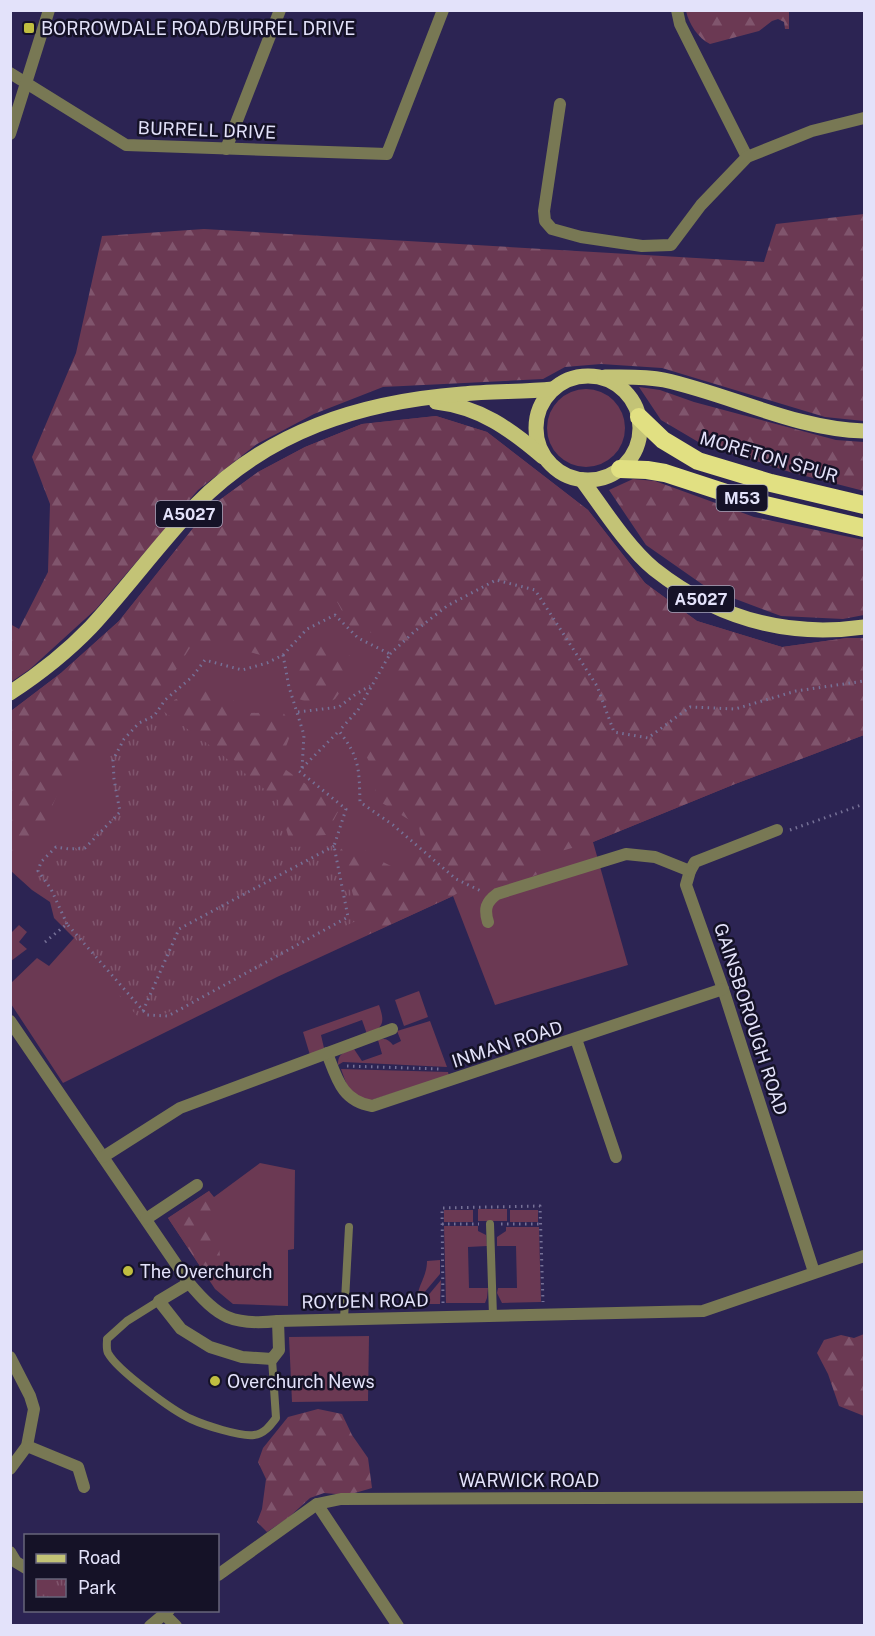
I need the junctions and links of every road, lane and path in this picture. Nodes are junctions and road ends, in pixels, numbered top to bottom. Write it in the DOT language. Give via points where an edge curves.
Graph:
graph roads {
  1 [pos="49,10"];
  2 [pos="280,10"];
  3 [pos="443,10"];
  4 [pos="677,10"];
  5 [pos="10,74"];
  6 [pos="25,82"];
  7 [pos="560,104"];
  8 [pos="864,118"];
  9 [pos="10,134"];
  10 [pos="226,149"];
  11 [pos="747,157"];
  12 [pos="598,377"];
  13 [pos="553,389"];
  14 [pos="410,400"];
  15 [pos="639,417"];
  16 [pos="864,431"];
  17 [pos="547,461"];
  18 [pos="620,469"];
  19 [pos="582,480"];
  20 [pos="864,505"];
  21 [pos="864,528"];
  22 [pos="864,627"];
  23 [pos="390,654"];
  24 [pos="283,655"];
  25 [pos="864,681"];
  26 [pos="372,686"];
  27 [pos="10,693"];
  28 [pos="298,712"];
  29 [pos="339,731"];
  30 [pos="302,768"];
  31 [pos="864,804"];
  32 [pos="777,830"];
  33 [pos="334,846"];
  34 [pos="690,871"];
  35 [pos="494,897"];
  36 [pos="488,922"];
  37 [pos="67,924"];
  38 [pos="45,942"];
  39 [pos="723,989"];
  40 [pos="143,1011"];
  41 [pos="10,1021"];
  42 [pos="392,1029"];
  43 [pos="576,1040"];
  44 [pos="327,1053"];
  45 [pos="333,1069"];
  46 [pos="454,1080"];
  47 [pos="103,1157"];
  48 [pos="616,1157"];
  49 [pos="197,1185"];
  50 [pos="146,1219"];
  51 [pos="490,1224"];
  52 [pos="349,1227"];
  53 [pos="864,1256"];
  54 [pos="814,1272"];
  55 [pos="189,1284"];
  56 [pos="159,1301"];
  57 [pos="493,1316"];
  58 [pos="344,1320"];
  59 [pos="278,1321"];
  60 [pos="10,1357"];
  61 [pos="272,1359"];
  62 [pos="27,1446"];
  63 [pos="10,1469"];
  64 [pos="84,1487"];
  65 [pos="864,1497"];
  66 [pos="317,1504"];
  67 [pos="10,1552"];
  68 [pos="24,1567"];
  69 [pos="219,1574"];
  70 [pos="167,1612"];
  71 [pos="150,1626"];
  72 [pos="176,1626"];
  73 [pos="398,1626"];
  1 -- 6 [label="street"];
  2 -- 10 [label="street"];
  3 -- 10 [label="street, BURRELL DRIVE" via="387,154"];
  4 -- 11 [label="street" via="684,33"];
  5 -- 6 [label="street, BURRELL DRIVE"];
  6 -- 9 [label="street"];
  6 -- 10 [label="street, BURRELL DRIVE" via="126,145"];
  7 -- 11 [label="street" via="544,211 552,230 642,246 671,245"];
  8 -- 11 [label="street" via="812,131"];
  12 -- 13 [label="main road" via="566,380"];
  12 -- 15 [label="main road" via="624,391"];
  12 -- 16 [label="main road" via="663,380 795,421"];
  13 -- 14 [label="main road, A5027"];
  13 -- 17 [label="main road" via="540,408 535,432"];
  14 -- 17 [label="main road, A5027" via="474,410 514,432"];
  14 -- 27 [label="main road, A5027" via="335,417 296,432 222,481 90,628 38,675"];
  15 -- 18 [label="main road" via="637,446"];
  15 -- 20 [label="highway, MORETON SPUR / M53" via="663,440 698,461"];
  17 -- 19 [label="main road" via="557,471"];
  18 -- 19 [label="main road" via="595,480"];
  18 -- 21 [label="highway, M53" via="665,473 757,503"];
  19 -- 22 [label="main road, A5027" via="653,568 728,613 793,630"];
  23 -- 24 [label="path" via="358,638 335,615 308,629"];
  23 -- 25 [label="path" via="447,606 496,580 535,590 597,686 614,732 648,738 690,707 735,709 796,691"];
  23 -- 26 [label="path"];
  24 -- 28 [label="path"];
  24 -- 37 [label="path" via="242,670 205,660 154,716 139,723 124,739 113,760 120,812 85,848 56,848 41,862 38,871"];
  26 -- 28 [label="path" via="339,707"];
  26 -- 29 [label="path"];
  28 -- 30 [label="path" via="304,735"];
  29 -- 30 [label="path"];
  29 -- 35 [label="path" via="359,765 360,802 456,879"];
  30 -- 33 [label="path" via="300,771 346,809"];
  31 -- 32 [label="path" via="791,830"];
  32 -- 34 [label="street" via="695,862"];
  33 -- 40 [label="path" via="179,929"];
  33 -- 40 [label="path" via="348,917 168,1016 147,1016"];
  34 -- 35 [label="street" via="655,857 626,854"];
  34 -- 39 [label="street, GAINSBOROUGH ROAD" via="686,885"];
  35 -- 36 [label="street" via="487,904"];
  37 -- 38 [label="path"];
  37 -- 40 [label="path"];
  39 -- 43 [label="street, INMAN ROAD"];
  39 -- 54 [label="street, GAINSBOROUGH ROAD"];
  41 -- 47 [label="street, ROYDEN ROAD"];
  42 -- 44 [label="street"];
  43 -- 46 [label="street, INMAN ROAD"];
  43 -- 48 [label="street"];
  44 -- 45 [label="street, INMAN ROAD"];
  44 -- 47 [label="street" via="180,1108"];
  45 -- 46 [label="path" via="344,1066 450,1070"];
  45 -- 46 [label="street, INMAN ROAD" via="347,1096 372,1106"];
  47 -- 50 [label="street, ROYDEN ROAD"];
  49 -- 50 [label="street"];
  50 -- 55 [label="street, ROYDEN ROAD"];
  51 -- 57 [label="lane"];
  52 -- 58 [label="lane"];
  53 -- 54 [label="street, ROYDEN ROAD"];
  54 -- 57 [label="street, ROYDEN ROAD" via="703,1311"];
  55 -- 56 [label="street"];
  55 -- 59 [label="street, ROYDEN ROAD" via="226,1317 252,1324"];
  56 -- 61 [label="street" via="181,1329 210,1347 242,1358"];
  56 -- 61 [label="lane" via="107,1339 107,1351 141,1386 190,1419 254,1435 268,1429 276,1419"];
  57 -- 58 [label="street, ROYDEN ROAD"];
  58 -- 59 [label="street, ROYDEN ROAD"];
  59 -- 61 [label="street" via="279,1350"];
  60 -- 62 [label="street" via="34,1409"];
  62 -- 63 [label="street"];
  62 -- 64 [label="street" via="78,1467"];
  65 -- 66 [label="street, WARWICK ROAD" via="341,1499"];
  66 -- 69 [label="street, WARWICK ROAD"];
  66 -- 73 [label="street"];
  67 -- 68 [label="street"];
  70 -- 71 [label="street"];
  70 -- 72 [label="street"];
}
